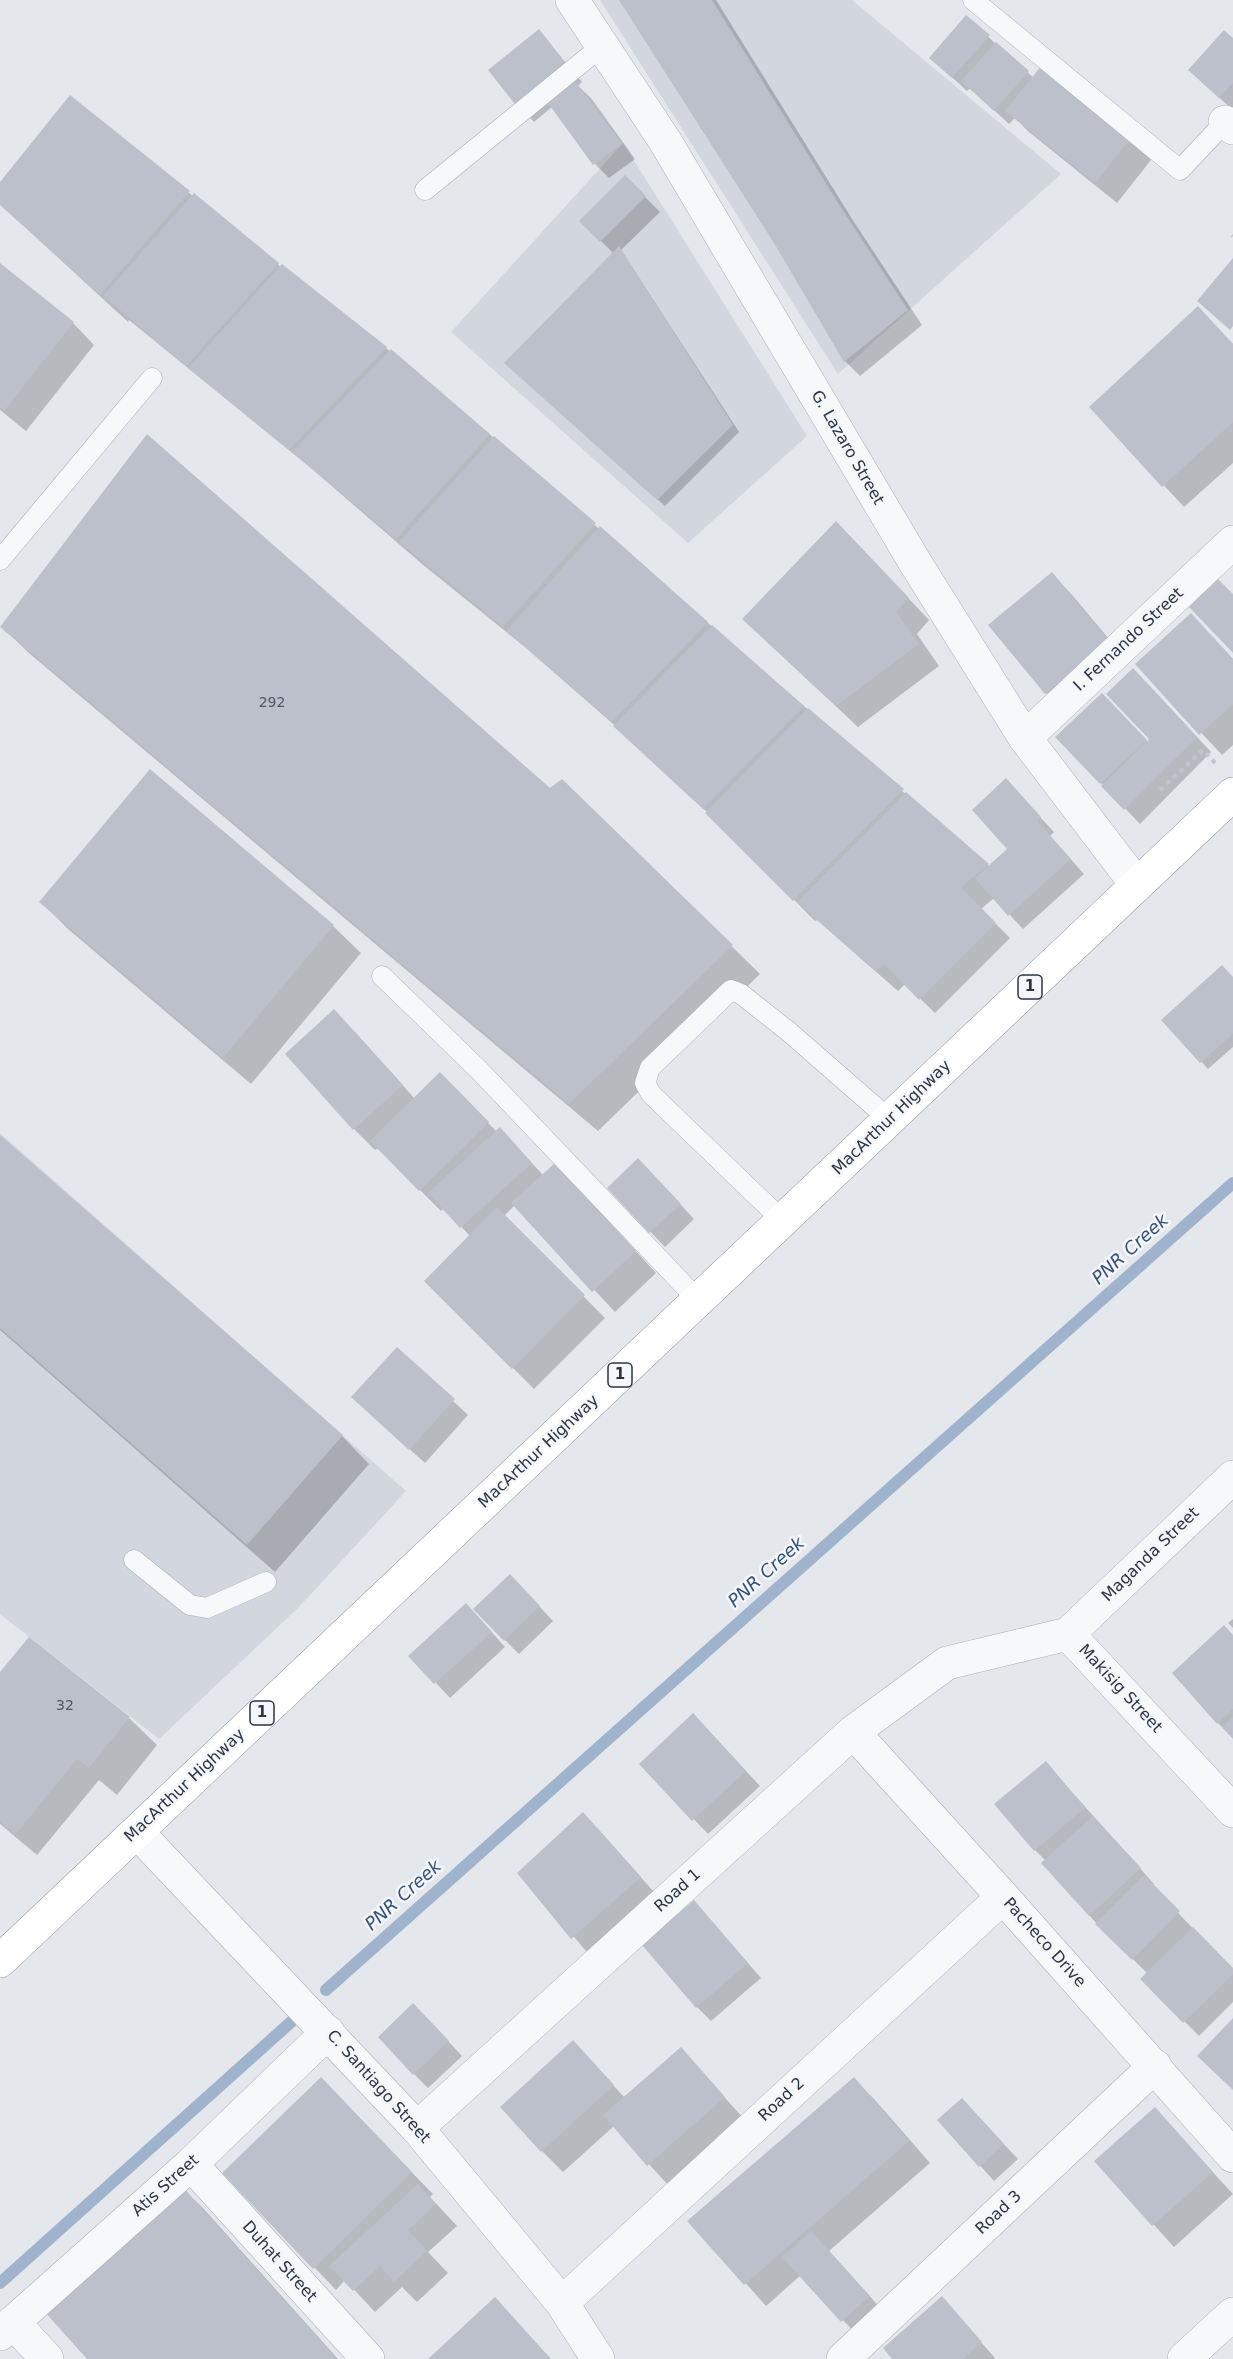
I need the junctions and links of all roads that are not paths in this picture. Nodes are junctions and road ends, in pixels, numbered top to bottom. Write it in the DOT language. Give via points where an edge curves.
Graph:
graph roads {
  1 [pos="572,0"];
  2 [pos="973,0"];
  3 [pos="602,45"];
  4 [pos="1229,125"];
  5 [pos="425,190"];
  6 [pos="152,378"];
  7 [pos="1233,542"];
  8 [pos="0,560"];
  9 [pos="1026,738"];
  10 [pos="1233,794"];
  11 [pos="1137,885"];
  12 [pos="382,976"];
  13 [pos="890,1120"];
  14 [pos="783,1221"];
  15 [pos="699,1301"];
  16 [pos="1233,1477"];
  17 [pos="134,1560"];
  18 [pos="266,1582"];
  19 [pos="1068,1634"];
  20 [pos="946,1663"];
  21 [pos="853,1732"];
  22 [pos="1233,1810"];
  23 [pos="137,1832"];
  24 [pos="1003,1897"];
  25 [pos="0,1961"];
  26 [pos="328,2032"];
  27 [pos="1155,2066"];
  28 [pos="417,2128"];
  29 [pos="1233,2156"];
  30 [pos="191,2164"];
  31 [pos="562,2303"];
  32 [pos="1233,2314"];
  33 [pos="6,2328"];
  34 [pos="47,2359"];
  35 [pos="368,2359"];
  36 [pos="598,2359"];
  37 [pos="843,2359"];
  38 [pos="1184,2359"];
  1 -- 3 [label="street, G. Lazaro Street"];
  2 -- 4 [label="lane" via="1180,170"];
  3 -- 5 [label="lane"];
  3 -- 9 [label="street, G. Lazaro Street" via="665,141 916,564"];
  6 -- 8 [label="lane"];
  7 -- 9 [label="street, I. Fernando Street"];
  9 -- 11 [label="street, G. Lazaro Street"];
  10 -- 11 [label="highway, MacArthur Highway / 1"];
  11 -- 13 [label="highway, MacArthur Highway / 1"];
  12 -- 15 [label="lane" via="479,1070"];
  13 -- 14 [label="highway, MacArthur Highway / 1"];
  13 -- 14 [label="lane" via="788,1031 731,990 650,1068 645,1083 651,1094"];
  14 -- 15 [label="highway, MacArthur Highway / 1"];
  15 -- 23 [label="highway, MacArthur Highway / 1"];
  16 -- 19 [label="street, Maganda Street"];
  17 -- 18 [label="lane" via="190,1605 207,1608"];
  19 -- 20 [label="street, Makisig Street"];
  19 -- 22 [label="street, Makisig Street"];
  20 -- 21 [label="street, Road 1"];
  21 -- 24 [label="street, Pacheco Drive"];
  21 -- 28 [label="street, Road 1"];
  23 -- 25 [label="highway, MacArthur Highway / 1"];
  23 -- 26 [label="street, C. Santiago Street"];
  24 -- 27 [label="street, Pacheco Drive"];
  24 -- 31 [label="street, Road 2"];
  26 -- 28 [label="street, C. Santiago Street"];
  26 -- 30 [label="street, Atis Street"];
  27 -- 29 [label="street, Pacheco Drive"];
  27 -- 37 [label="street, Road 3"];
  28 -- 31 [label="street, C. Santiago Street"];
  30 -- 33 [label="street, Atis Street"];
  30 -- 35 [label="street, Duhat Street"];
  31 -- 36 [label="street, C. Santiago Street"];
  32 -- 38 [label="street"];
  33 -- 34 [label="street"];
}
